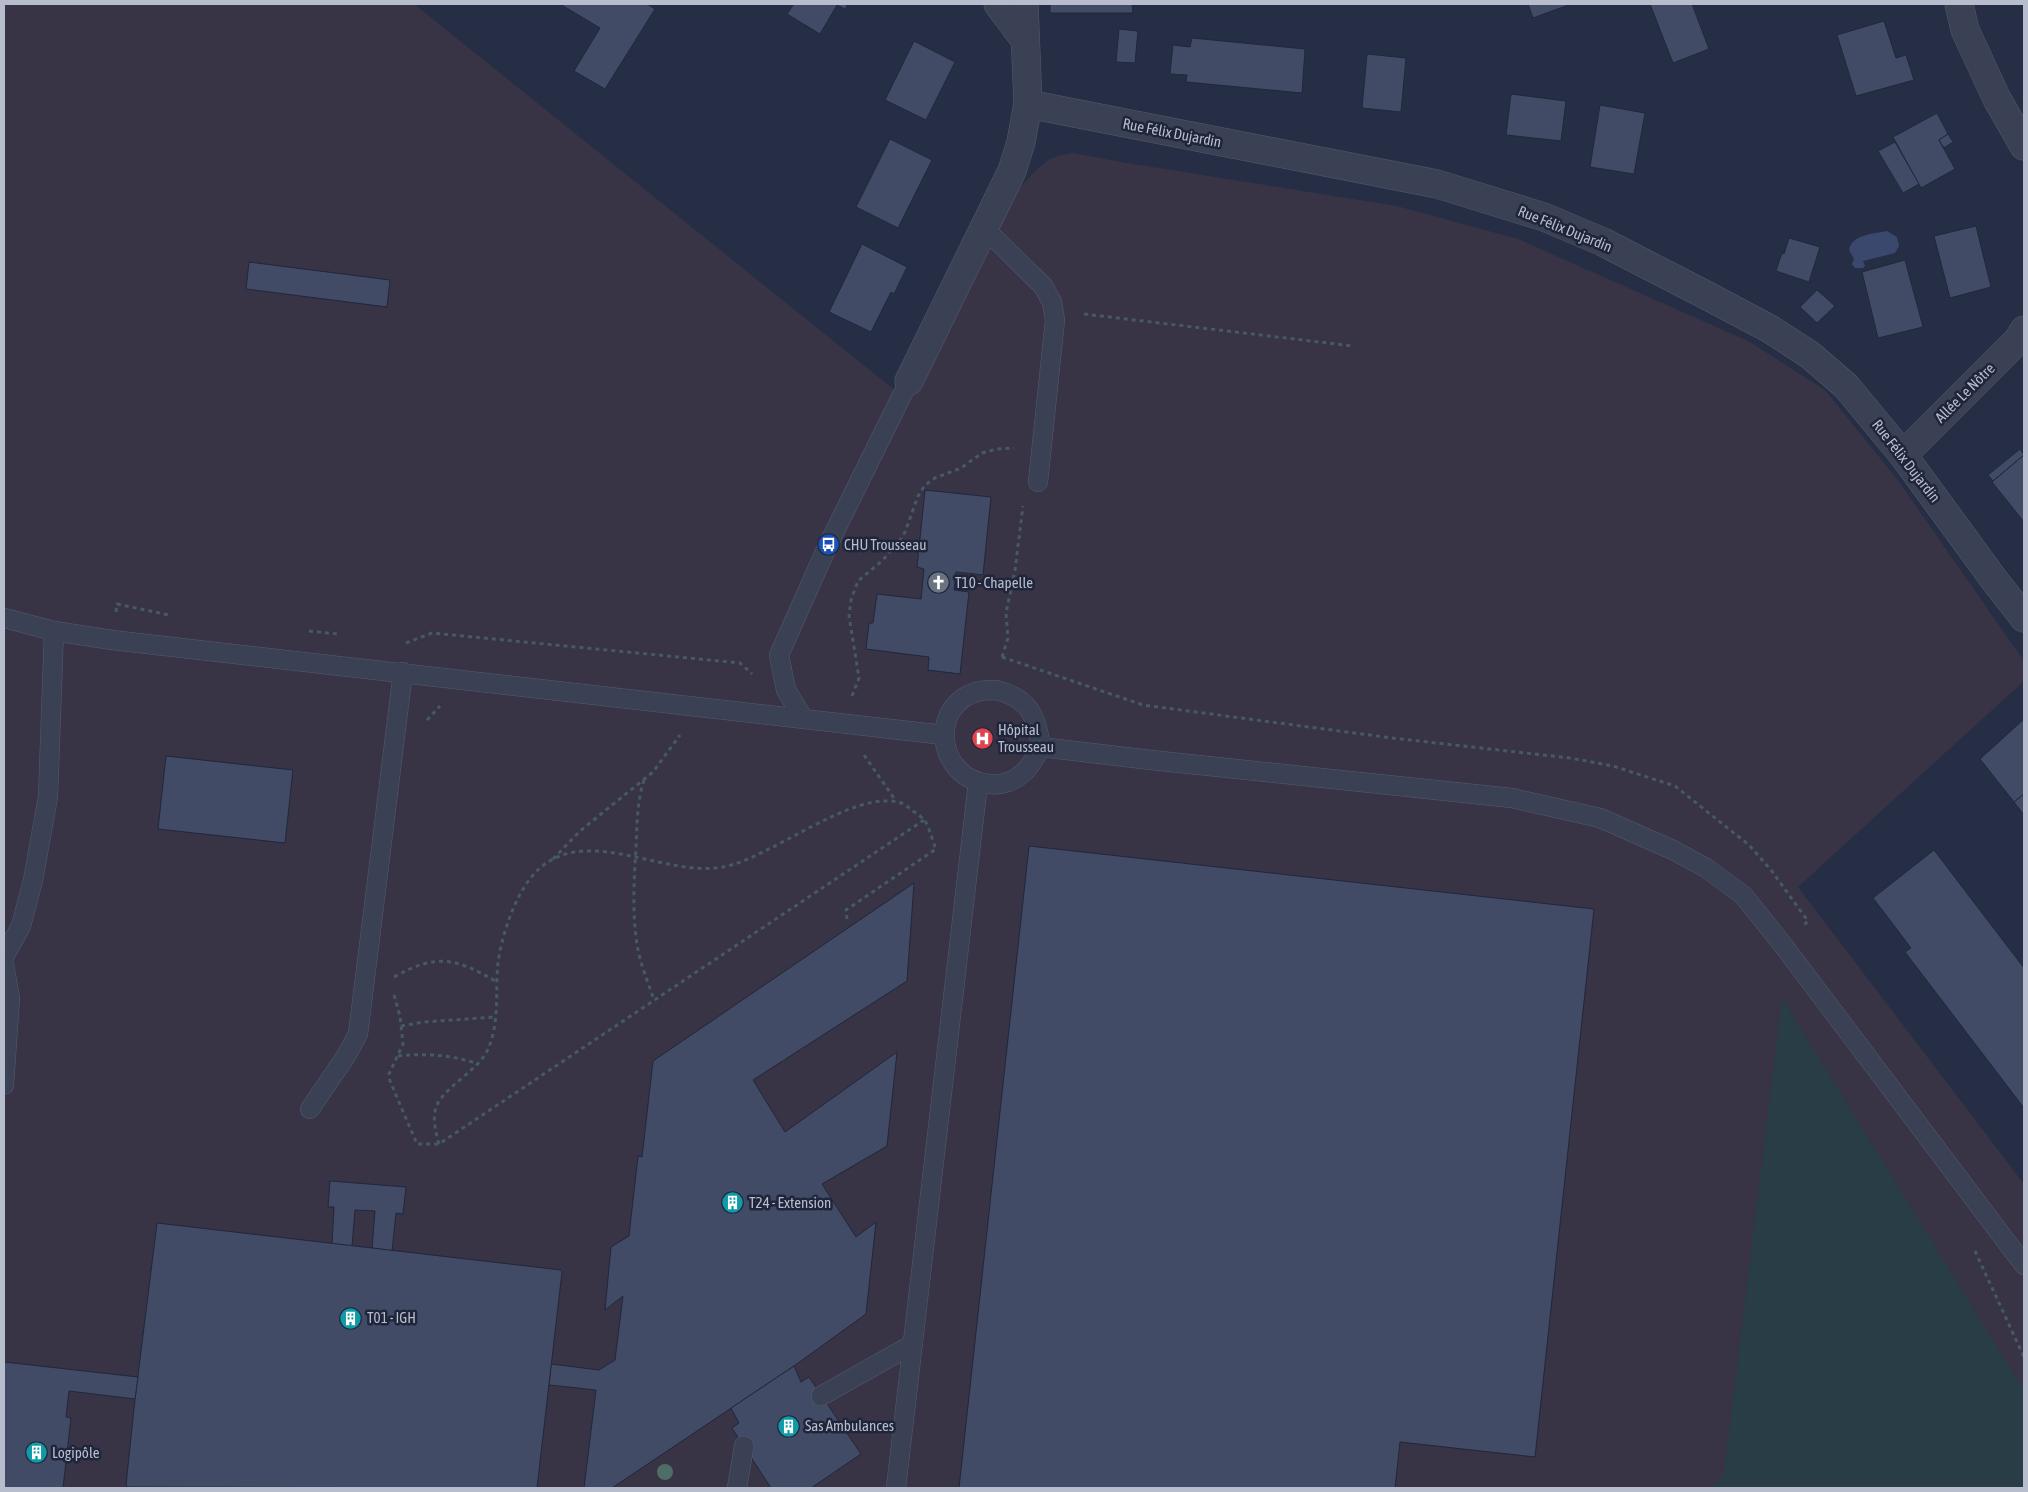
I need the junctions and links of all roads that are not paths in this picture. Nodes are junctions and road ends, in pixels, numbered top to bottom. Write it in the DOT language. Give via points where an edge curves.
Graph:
graph roads {
  1 [pos="998,4"];
  2 [pos="1024,4"];
  3 [pos="1959,4"];
  4 [pos="1024,40"];
  5 [pos="1028,104"];
  6 [pos="2024,146"];
  7 [pos="984,228"];
  8 [pos="2024,330"];
  9 [pos="909,381"];
  10 [pos="1903,455"];
  11 [pos="1038,482"];
  12 [pos="4,618"];
  13 [pos="2024,618"];
  14 [pos="54,631"];
  15 [pos="403,672"];
  16 [pos="803,718"];
  17 [pos="944,735"];
  18 [pos="1041,747"];
  19 [pos="978,783"];
  20 [pos="4,957"];
  21 [pos="4,965"];
  22 [pos="4,1085"];
  23 [pos="310,1109"];
  24 [pos="2024,1265"];
  25 [pos="913,1344"];
  26 [pos="821,1396"];
  27 [pos="744,1446"];
  28 [pos="737,1488"];
  29 [pos="896,1488"];
  1 -- 4 [label="street"];
  2 -- 4 [label="street"];
  3 -- 6 [label="street" via="1965,30 1997,99"];
  4 -- 5 [label="street"];
  5 -- 7 [label="street" via="1012,171"];
  5 -- 10 [label="street, Rue Félix Dujardin" via="1437,184 1544,217 1603,242 1702,293 1810,355 1846,386"];
  7 -- 9 [label="street"];
  7 -- 11 [label="lane" via="1043,286 1054,311"];
  8 -- 10 [label="street, Allée Le Nôtre" via="2018,340"];
  9 -- 16 [label="lane" via="828,545 779,655 786,690"];
  10 -- 13 [label="street, Rue Félix Dujardin"];
  12 -- 14 [label="lane"];
  14 -- 15 [label="lane"];
  14 -- 20 [label="lane" via="48,797 21,926"];
  15 -- 16 [label="lane"];
  15 -- 23 [label="lane" via="358,1034"];
  16 -- 17 [label="lane"];
  17 -- 18 [label="lane" via="947,720 966,697 980,691 996,690 1011,694 1033,714"];
  17 -- 19 [label="lane" via="946,751 953,765"];
  18 -- 19 [label="lane" via="1024,772 1010,782"];
  18 -- 24 [label="lane" via="1512,798 1600,818 1673,850 1706,868 1743,895"];
  19 -- 25 [label="lane"];
  21 -- 22 [label="lane" via="10,998"];
  25 -- 26 [label="lane"];
  25 -- 29 [label="lane"];
  27 -- 28 [label="lane"];
}
